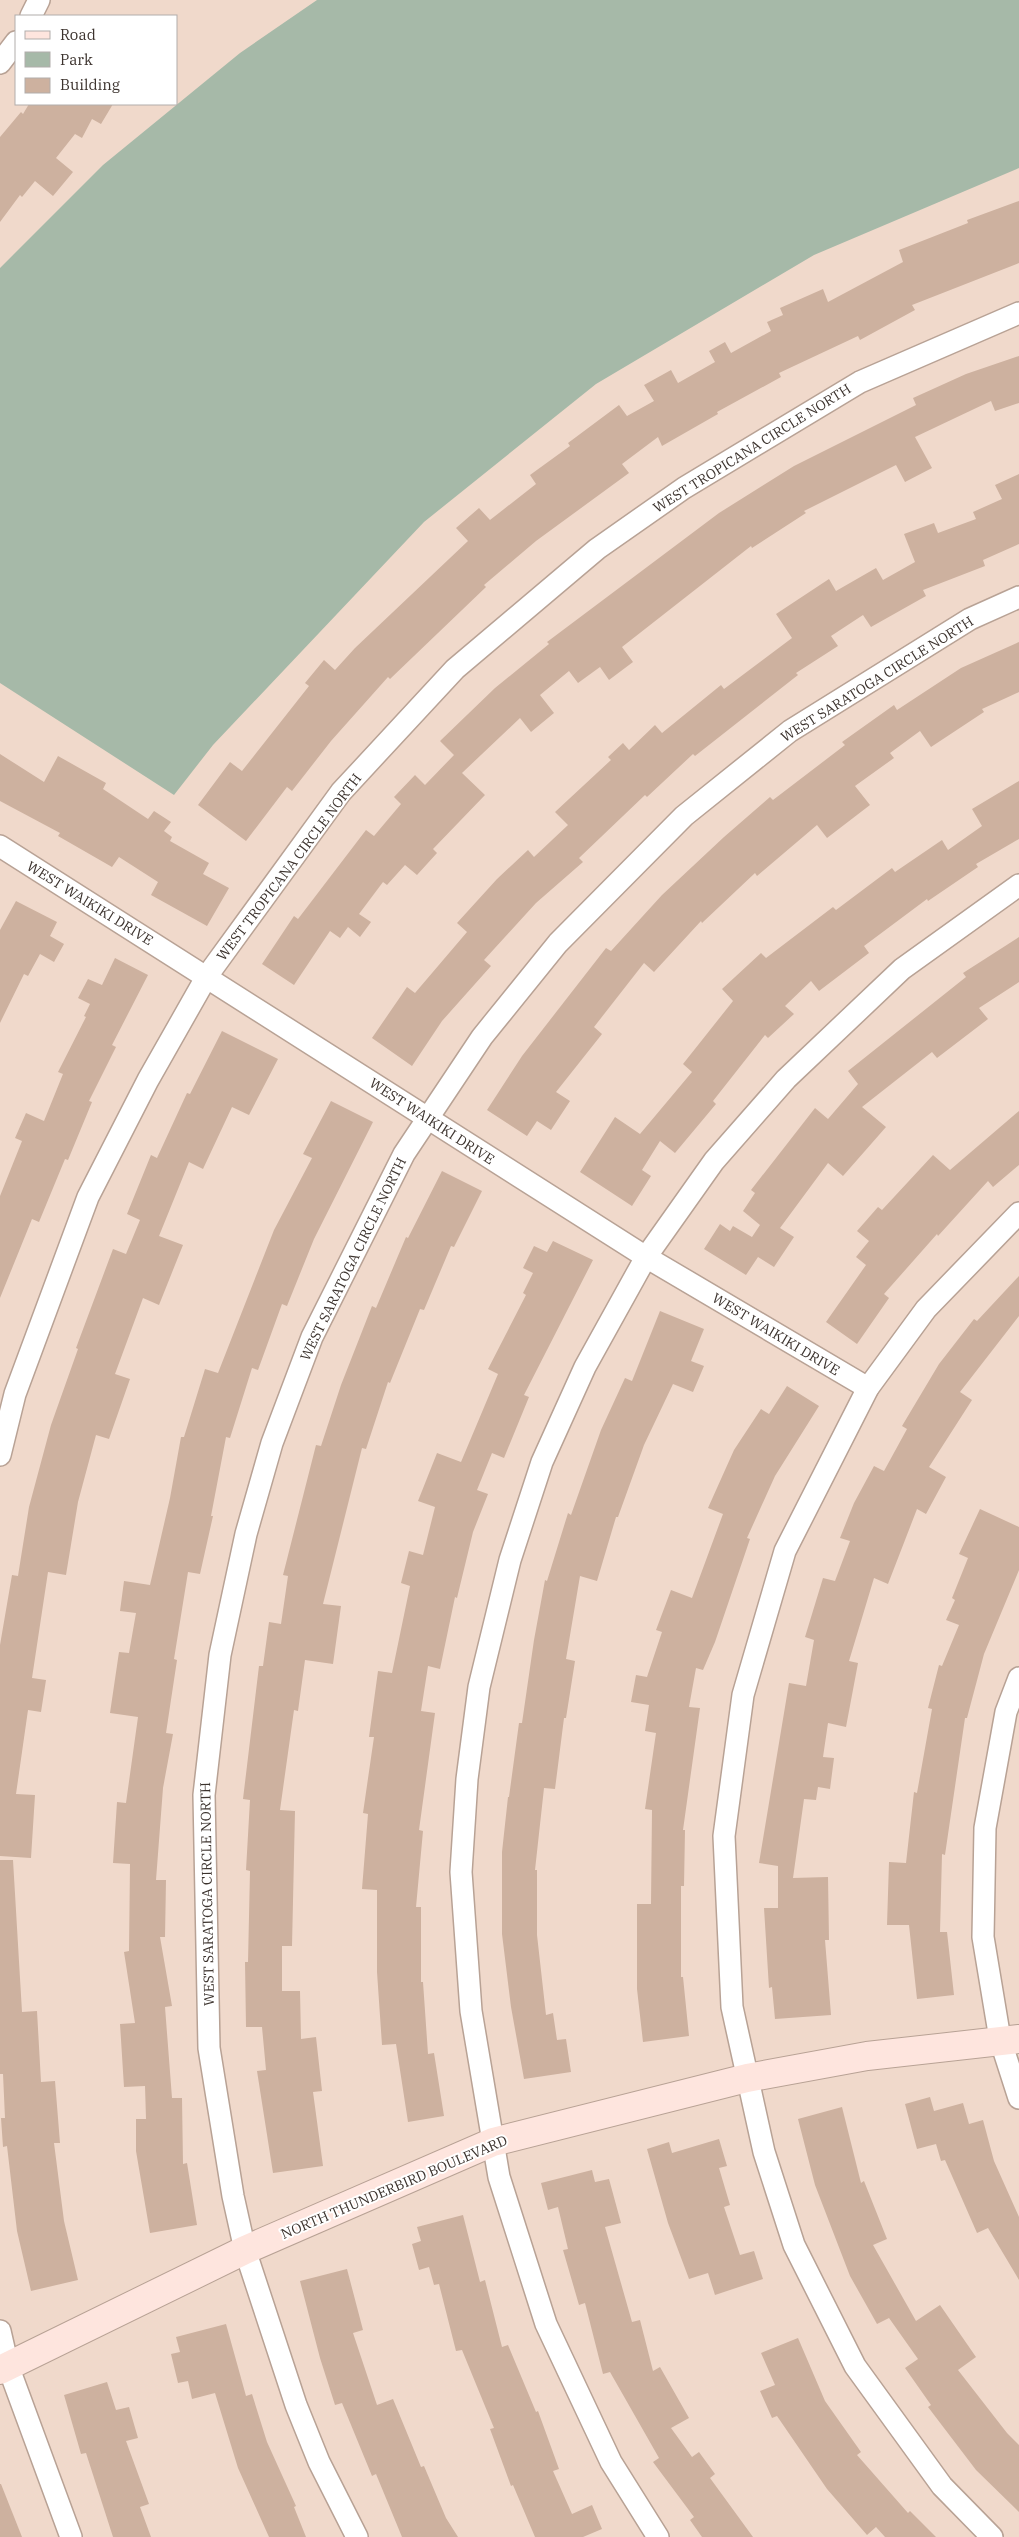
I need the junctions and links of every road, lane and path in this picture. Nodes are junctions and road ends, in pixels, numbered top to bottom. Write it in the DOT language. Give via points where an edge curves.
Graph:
graph roads {
  1 [pos="39,0"];
  2 [pos="32,15"];
  3 [pos="15,43"];
  4 [pos="0,63"];
  5 [pos="1019,313"];
  6 [pos="1019,597"];
  7 [pos="0,846"];
  8 [pos="1019,885"];
  9 [pos="207,976"];
  10 [pos="428,1119"];
  11 [pos="1019,1213"];
  12 [pos="646,1257"];
  13 [pos="868,1388"];
  14 [pos="0,1455"];
  15 [pos="1019,1678"];
  16 [pos="1009,2039"];
  17 [pos="747,2078"];
  18 [pos="1019,2098"];
  19 [pos="493,2142"];
  20 [pos="245,2250"];
  21 [pos="0,2331"];
  22 [pos="4,2368"];
  23 [pos="71,2537"];
  24 [pos="356,2537"];
  25 [pos="658,2537"];
  26 [pos="992,2537"];
  1 -- 2 [label="street"];
  3 -- 4 [label="street"];
  5 -- 9 [label="street, WEST TROPICANA CIRCLE NORTH" via="860,382 684,488 597,549 456,670 348,785"];
  6 -- 10 [label="street, WEST SARATOGA CIRCLE NORTH" via="970,619 790,731 684,816 558,943 482,1038"];
  7 -- 9 [label="street, WEST WAIKIKI DRIVE"];
  8 -- 12 [label="street" via="902,968 786,1079 714,1162"];
  9 -- 10 [label="street, WEST WAIKIKI DRIVE"];
  9 -- 14 [label="street, WEST TROPICANA CIRCLE NORTH" via="148,1080 88,1197 18,1385"];
  10 -- 12 [label="street, WEST WAIKIKI DRIVE"];
  10 -- 20 [label="street, WEST SARATOGA CIRCLE NORTH" via="404,1154 312,1337 272,1443 248,1525 220,1655 204,1795 209,2048"];
  11 -- 13 [label="street" via="926,1309"];
  12 -- 13 [label="street, WEST WAIKIKI DRIVE"];
  12 -- 19 [label="street" via="585,1367 542,1462 510,1560 479,1687 467,1779 462,1872 471,2011"];
  13 -- 17 [label="street" via="785,1551 743,1695 724,1836 732,2007"];
  15 -- 16 [label="street" via="1006,1712 985,1828 983,1937"];
  16 -- 17 [label="street, NORTH THUNDERBIRD BOULEVARD" via="867,2056"];
  16 -- 18 [label="street"];
  17 -- 19 [label="street, NORTH THUNDERBIRD BOULEVARD"];
  17 -- 26 [label="street" via="764,2152 794,2245 855,2366 942,2486"];
  19 -- 20 [label="street, NORTH THUNDERBIRD BOULEVARD"];
  19 -- 25 [label="street" via="500,2177 546,2324 610,2462"];
  20 -- 22 [label="street, NORTH THUNDERBIRD BOULEVARD"];
  20 -- 24 [label="street, WEST SARATOGA CIRCLE NORTH" via="296,2405 319,2462"];
  21 -- 22 [label="street"];
  22 -- 23 [label="street"];
}
